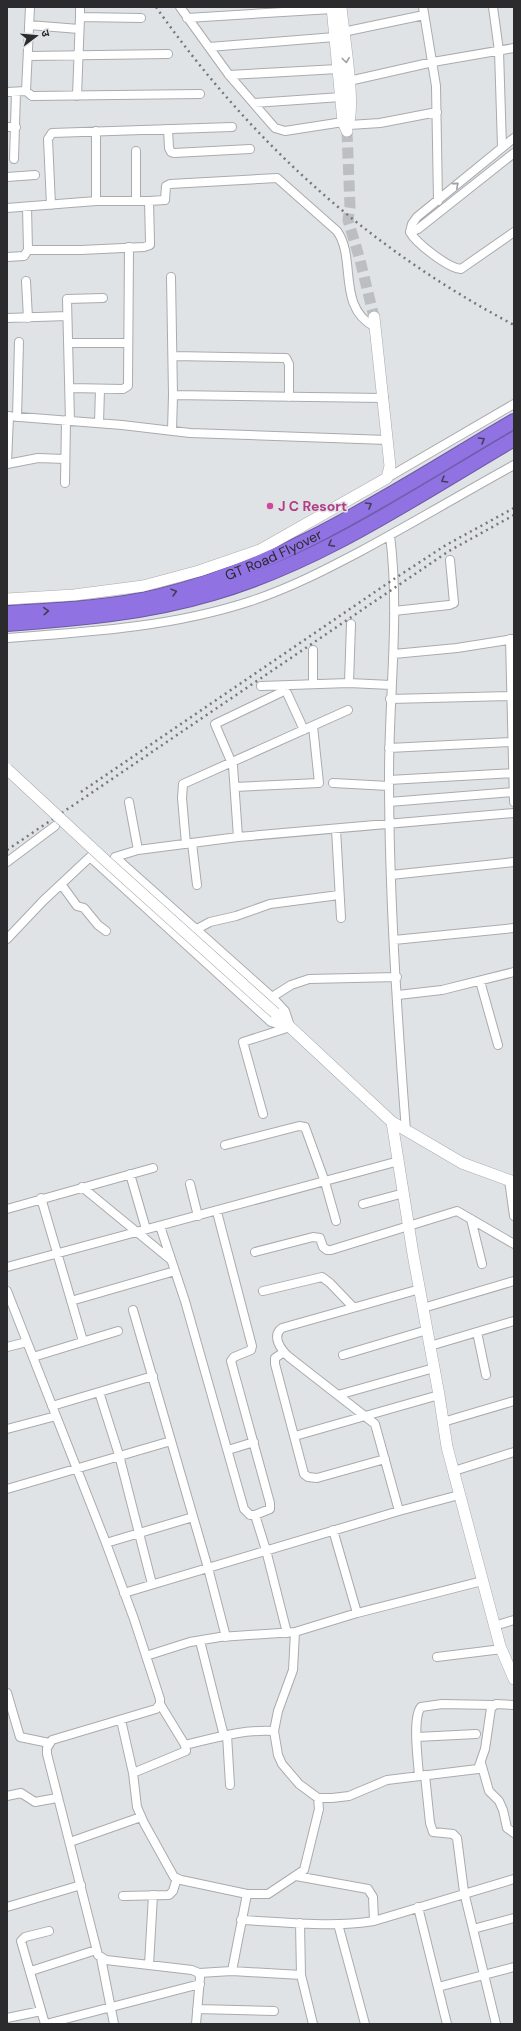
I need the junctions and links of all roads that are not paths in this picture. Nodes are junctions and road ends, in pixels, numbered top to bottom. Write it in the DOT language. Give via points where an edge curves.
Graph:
graph roads {
  1 [pos="30,7"];
  2 [pos="80,7"];
  3 [pos="180,7"];
  4 [pos="493,7"];
  5 [pos="335,8"];
  6 [pos="423,11"];
  7 [pos="80,17"];
  8 [pos="141,18"];
  9 [pos="187,18"];
  10 [pos="30,25"];
  11 [pos="79,29"];
  12 [pos="339,34"];
  13 [pos="209,47"];
  14 [pos="514,48"];
  15 [pos="499,51"];
  16 [pos="168,54"];
  17 [pos="78,55"];
  18 [pos="28,56"];
  19 [pos="433,62"];
  20 [pos="338,69"];
  21 [pos="229,75"];
  22 [pos="349,81"];
  23 [pos="26,91"];
  24 [pos="7,92"];
  25 [pos="16,92"];
  26 [pos="200,94"];
  27 [pos="77,96"];
  28 [pos="341,97"];
  29 [pos="254,103"];
  30 [pos="437,112"];
  31 [pos="347,126"];
  32 [pos="11,127"];
  33 [pos="232,127"];
  34 [pos="168,128"];
  35 [pos="96,131"];
  36 [pos="514,138"];
  37 [pos="502,147"];
  38 [pos="250,149"];
  39 [pos="136,151"];
  40 [pos="514,152"];
  41 [pos="14,159"];
  42 [pos="35,175"];
  43 [pos="7,177"];
  44 [pos="136,200"];
  45 [pos="149,201"];
  46 [pos="438,201"];
  47 [pos="96,202"];
  48 [pos="51,205"];
  49 [pos="27,207"];
  50 [pos="7,208"];
  51 [pos="410,232"];
  52 [pos="514,232"];
  53 [pos="129,248"];
  54 [pos="28,250"];
  55 [pos="7,257"];
  56 [pos="171,277"];
  57 [pos="26,281"];
  58 [pos="103,298"];
  59 [pos="67,316"];
  60 [pos="7,318"];
  61 [pos="28,318"];
  62 [pos="375,322"];
  63 [pos="19,342"];
  64 [pos="68,343"];
  65 [pos="127,343"];
  66 [pos="173,356"];
  67 [pos="70,388"];
  68 [pos="100,389"];
  69 [pos="173,395"];
  70 [pos="289,397"];
  71 [pos="384,398"];
  72 [pos="514,404"];
  73 [pos="11,416"];
  74 [pos="68,420"];
  75 [pos="514,421"];
  76 [pos="99,423"];
  77 [pos="172,431"];
  78 [pos="514,439"];
  79 [pos="387,440"];
  80 [pos="65,459"];
  81 [pos="7,463"];
  82 [pos="514,465"];
  83 [pos="387,478"];
  84 [pos="64,483"];
  85 [pos="390,535"];
  86 [pos="450,560"];
  87 [pos="7,599"];
  88 [pos="394,611"];
  89 [pos="7,613"];
  90 [pos="7,624"];
  91 [pos="352,624"];
  92 [pos="7,638"];
  93 [pos="512,639"];
  94 [pos="313,650"];
  95 [pos="394,654"];
  96 [pos="312,683"];
  97 [pos="349,683"];
  98 [pos="392,685"];
  99 [pos="260,686"];
  100 [pos="510,696"];
  101 [pos="390,699"];
  102 [pos="348,710"];
  103 [pos="513,720"];
  104 [pos="313,726"];
  105 [pos="304,730"];
  106 [pos="512,742"];
  107 [pos="389,748"];
  108 [pos="232,761"];
  109 [pos="7,768"];
  110 [pos="513,774"];
  111 [pos="389,783"];
  112 [pos="333,784"];
  113 [pos="235,787"];
  114 [pos="513,792"];
  115 [pos="129,802"];
  116 [pos="389,802"];
  117 [pos="514,802"];
  118 [pos="514,813"];
  119 [pos="390,824"];
  120 [pos="55,826"];
  121 [pos="336,829"];
  122 [pos="238,837"];
  123 [pos="189,844"];
  124 [pos="138,850"];
  125 [pos="7,862"];
  126 [pos="514,862"];
  127 [pos="391,875"];
  128 [pos="61,884"];
  129 [pos="197,885"];
  130 [pos="339,895"];
  131 [pos="340,918"];
  132 [pos="514,928"];
  133 [pos="197,929"];
  134 [pos="106,931"];
  135 [pos="7,939"];
  136 [pos="394,940"];
  137 [pos="514,972"];
  138 [pos="397,978"];
  139 [pos="480,981"];
  140 [pos="398,995"];
  141 [pos="272,997"];
  142 [pos="291,1027"];
  143 [pos="498,1045"];
  144 [pos="263,1114"];
  145 [pos="392,1122"];
  146 [pos="406,1130"];
  147 [pos="225,1145"];
  148 [pos="399,1161"];
  149 [pos="153,1168"];
  150 [pos="130,1174"];
  151 [pos="512,1181"];
  152 [pos="325,1182"];
  153 [pos="190,1184"];
  154 [pos="82,1187"];
  155 [pos="404,1193"];
  156 [pos="41,1198"];
  157 [pos="363,1204"];
  158 [pos="7,1208"];
  159 [pos="217,1212"];
  160 [pos="198,1216"];
  161 [pos="514,1216"];
  162 [pos="471,1219"];
  163 [pos="336,1221"];
  164 [pos="409,1225"];
  165 [pos="160,1226"];
  166 [pos="146,1229"];
  167 [pos="136,1232"];
  168 [pos="514,1244"];
  169 [pos="58,1252"];
  170 [pos="255,1252"];
  171 [pos="171,1260"];
  172 [pos="482,1264"];
  173 [pos="7,1267"];
  174 [pos="175,1271"];
  175 [pos="514,1281"];
  176 [pos="420,1289"];
  177 [pos="7,1291"];
  178 [pos="263,1291"];
  179 [pos="71,1301"];
  180 [pos="353,1307"];
  181 [pos="423,1308"];
  182 [pos="133,1310"];
  183 [pos="514,1322"];
  184 [pos="427,1330"];
  185 [pos="118,1331"];
  186 [pos="477,1332"];
  187 [pos="83,1341"];
  188 [pos="27,1342"];
  189 [pos="430,1346"];
  190 [pos="7,1347"];
  191 [pos="284,1352"];
  192 [pos="343,1355"];
  193 [pos="33,1357"];
  194 [pos="434,1368"];
  195 [pos="486,1375"];
  196 [pos="153,1376"];
  197 [pos="99,1392"];
  198 [pos="440,1395"];
  199 [pos="338,1396"];
  200 [pos="514,1401"];
  201 [pos="52,1406"];
  202 [pos="56,1416"];
  203 [pos="364,1416"];
  204 [pos="443,1422"];
  205 [pos="7,1429"];
  206 [pos="295,1436"];
  207 [pos="171,1441"];
  208 [pos="254,1442"];
  209 [pos="228,1450"];
  210 [pos="514,1452"];
  211 [pos="120,1455"];
  212 [pos="385,1459"];
  213 [pos="76,1468"];
  214 [pos="454,1471"];
  215 [pos="7,1489"];
  216 [pos="459,1495"];
  217 [pos="399,1510"];
  218 [pos="255,1515"];
  219 [pos="193,1518"];
  220 [pos="334,1530"];
  221 [pos="139,1533"];
  222 [pos="106,1543"];
  223 [pos="266,1550"];
  224 [pos="208,1568"];
  225 [pos="482,1581"];
  226 [pos="152,1584"];
  227 [pos="124,1592"];
  228 [pos="357,1613"];
  229 [pos="514,1620"];
  230 [pos="494,1626"];
  231 [pos="291,1632"];
  232 [pos="226,1637"];
  233 [pos="200,1641"];
  234 [pos="502,1650"];
  235 [pos="146,1656"];
  236 [pos="437,1656"];
  237 [pos="514,1679"];
  238 [pos="7,1693"];
  239 [pos="160,1704"];
  240 [pos="514,1705"];
  241 [pos="493,1706"];
  242 [pos="121,1720"];
  243 [pos="274,1731"];
  244 [pos="476,1734"];
  245 [pos="225,1735"];
  246 [pos="417,1737"];
  247 [pos="49,1743"];
  248 [pos="185,1745"];
  249 [pos="481,1763"];
  250 [pos="133,1773"];
  251 [pos="422,1775"];
  252 [pos="230,1785"];
  253 [pos="7,1796"];
  254 [pos="57,1798"];
  255 [pos="318,1798"];
  256 [pos="141,1817"];
  257 [pos="514,1833"];
  258 [pos="70,1842"];
  259 [pos="296,1876"];
  260 [pos="177,1878"];
  261 [pos="514,1879"];
  262 [pos="81,1885"];
  263 [pos="464,1892"];
  264 [pos="247,1894"];
  265 [pos="153,1895"];
  266 [pos="123,1896"];
  267 [pos="7,1907"];
  268 [pos="418,1907"];
  269 [pos="514,1918"];
  270 [pos="241,1920"];
  271 [pos="374,1921"];
  272 [pos="300,1923"];
  273 [pos="338,1924"];
  274 [pos="473,1929"];
  275 [pos="49,1931"];
  276 [pos="96,1950"];
  277 [pos="101,1958"];
  278 [pos="149,1965"];
  279 [pos="514,1967"];
  280 [pos="31,1971"];
  281 [pos="232,1971"];
  282 [pos="198,1973"];
  283 [pos="301,1974"];
  284 [pos="484,1975"];
  285 [pos="200,1984"];
  286 [pos="438,1987"];
  287 [pos="110,2008"];
  288 [pos="197,2010"];
  289 [pos="41,2011"];
  290 [pos="274,2011"];
  291 [pos="7,2018"];
  292 [pos="45,2024"];
  293 [pos="114,2024"];
  294 [pos="196,2024"];
  295 [pos="313,2024"];
  296 [pos="365,2024"];
  297 [pos="447,2024"];
  298 [pos="496,2024"];
  1 -- 10 [label="street"];
  2 -- 7 [label="street"];
  3 -- 9 [label="street"];
  4 -- 15 [label="street"];
  5 -- 9 [label="street"];
  5 -- 12 [label="street"];
  6 -- 12 [label="street"];
  6 -- 19 [label="street"];
  7 -- 8 [label="street"];
  7 -- 11 [label="street"];
  9 -- 13 [label="street"];
  10 -- 11 [label="street"];
  10 -- 18 [label="street"];
  11 -- 17 [label="street"];
  12 -- 13 [label="street"];
  12 -- 20 [label="street"];
  12 -- 22 [label="street, one-way"];
  13 -- 21 [label="street"];
  14 -- 15 [label="street"];
  15 -- 19 [label="street"];
  15 -- 37 [label="street"];
  16 -- 17 [label="street"];
  17 -- 18 [label="street"];
  17 -- 27 [label="street"];
  18 -- 23 [label="street"];
  19 -- 22 [label="street"];
  19 -- 30 [label="street"];
  20 -- 21 [label="street"];
  20 -- 28 [label="street"];
  21 -- 29 [label="street"];
  22 -- 31 [label="street" via="350,112"];
  23 -- 25 [label="street"];
  23 -- 27 [label="street" via="32,96"];
  24 -- 25 [label="street"];
  25 -- 32 [label="street"];
  26 -- 27 [label="street"];
  28 -- 29 [label="street"];
  28 -- 31 [label="street"];
  29 -- 31 [label="street" via="275,128 281,130"];
  30 -- 31 [label="street" via="380,123"];
  30 -- 46 [label="street"];
  32 -- 41 [label="street"];
  33 -- 34 [label="street"];
  34 -- 35 [label="street"];
  34 -- 38 [label="street" via="169,148 174,153"];
  35 -- 47 [label="street"];
  35 -- 48 [label="street" via="55,132 49,135"];
  36 -- 37 [label="street"];
  46 -- 37 [label="street, one-way"];
  39 -- 44 [label="street"];
  40 -- 51 [label="street" via="418,229"];
  42 -- 43 [label="street"];
  44 -- 45 [label="street"];
  44 -- 47 [label="street"];
  45 -- 53 [label="street" via="150,245"];
  45 -- 62 [label="street" via="165,200 166,186 170,184 277,178 342,238 353,300 363,320"];
  46 -- 51 [label="street" via="417,217"];
  47 -- 48 [label="street"];
  48 -- 49 [label="street"];
  49 -- 50 [label="street"];
  49 -- 54 [label="street"];
  51 -- 52 [label="street" via="418,243 461,269"];
  53 -- 54 [label="street"];
  53 -- 65 [label="street"];
  54 -- 55 [label="street" via="24,256"];
  56 -- 66 [label="street"];
  57 -- 61 [label="street"];
  58 -- 59 [label="street" via="69,298"];
  59 -- 61 [label="street"];
  59 -- 64 [label="street"];
  60 -- 61 [label="street"];
  62 -- 71 [label="street"];
  63 -- 73 [label="street"];
  64 -- 65 [label="street"];
  64 -- 67 [label="street"];
  65 -- 68 [label="street" via="128,386 123,389"];
  66 -- 69 [label="street"];
  66 -- 70 [label="street" via="286,358 289,364"];
  67 -- 68 [label="street"];
  67 -- 74 [label="street"];
  68 -- 76 [label="street"];
  69 -- 70 [label="street"];
  69 -- 77 [label="street"];
  70 -- 71 [label="street"];
  71 -- 79 [label="street"];
  72 -- 83 [label="street"];
  73 -- 74 [label="street"];
  73 -- 81 [label="street"];
  74 -- 76 [label="street"];
  74 -- 80 [label="street"];
  89 -- 75 [label="highway, GT Road Flyover, one-way" via="89,608 159,596 212,581 261,563 312,538"];
  76 -- 77 [label="street"];
  77 -- 79 [label="street"];
  78 -- 90 [label="highway, GT Road Flyover, one-way" via="362,528 266,575 214,593 160,606 88,618"];
  79 -- 83 [label="street" via="390,466"];
  80 -- 81 [label="street" via="38,458"];
  80 -- 84 [label="street"];
  82 -- 85 [label="street"];
  83 -- 87 [label="street" via="260,550 199,571 143,586 74,595"];
  85 -- 88 [label="street" via="394,567"];
  85 -- 92 [label="street" via="305,580 223,610 128,629"];
  86 -- 88 [label="street" via="454,603"];
  88 -- 95 [label="street"];
  91 -- 97 [label="street"];
  93 -- 95 [label="street"];
  93 -- 100 [label="street"];
  94 -- 96 [label="street"];
  95 -- 98 [label="street"];
  96 -- 97 [label="street"];
  96 -- 99 [label="street"];
  97 -- 98 [label="street"];
  98 -- 101 [label="street"];
  100 -- 101 [label="street"];
  100 -- 103 [label="street"];
  101 -- 107 [label="street"];
  102 -- 104 [label="street"];
  103 -- 106 [label="street"];
  104 -- 105 [label="street"];
  104 -- 113 [label="street" via="319,783"];
  105 -- 108 [label="street"];
  105 -- 108 [label="street" via="287,693 281,692 216,724"];
  106 -- 107 [label="street"];
  106 -- 110 [label="street"];
  107 -- 111 [label="street"];
  108 -- 113 [label="street"];
  108 -- 123 [label="street" via="182,785"];
  109 -- 142 [label="street, bridge" via="106,861"];
  110 -- 111 [label="street"];
  110 -- 114 [label="street"];
  111 -- 112 [label="street"];
  111 -- 116 [label="street"];
  113 -- 122 [label="street"];
  114 -- 116 [label="street"];
  114 -- 117 [label="street"];
  115 -- 124 [label="street"];
  116 -- 119 [label="street"];
  118 -- 119 [label="street"];
  119 -- 121 [label="street"];
  119 -- 127 [label="street"];
  120 -- 125 [label="street"];
  121 -- 122 [label="street"];
  121 -- 130 [label="street"];
  122 -- 123 [label="street"];
  123 -- 124 [label="street"];
  123 -- 129 [label="street"];
  124 -- 133 [label="street" via="115,857"];
  126 -- 127 [label="street"];
  127 -- 136 [label="street"];
  128 -- 134 [label="street" via="77,906 84,908"];
  128 -- 135 [label="street"];
  128 -- 142 [label="street" via="90,857 271,1022"];
  130 -- 131 [label="street"];
  130 -- 133 [label="street" via="270,904 210,922"];
  132 -- 136 [label="street"];
  133 -- 141 [label="street"];
  136 -- 138 [label="street"];
  137 -- 139 [label="street"];
  138 -- 140 [label="street"];
  138 -- 141 [label="street" via="309,979 291,985"];
  139 -- 140 [label="street" via="442,990"];
  139 -- 143 [label="street"];
  140 -- 146 [label="street"];
  141 -- 142 [label="street" via="284,1010"];
  142 -- 144 [label="street" via="243,1042"];
  142 -- 145 [label="street"];
  145 -- 146 [label="street"];
  145 -- 148 [label="street"];
  146 -- 151 [label="street" via="462,1163"];
  147 -- 152 [label="street" via="302,1125 306,1129"];
  148 -- 152 [label="street"];
  148 -- 155 [label="street"];
  149 -- 150 [label="street"];
  150 -- 154 [label="street"];
  150 -- 166 [label="street"];
  151 -- 161 [label="street"];
  152 -- 159 [label="street"];
  152 -- 163 [label="street"];
  153 -- 160 [label="street"];
  154 -- 156 [label="street"];
  154 -- 167 [label="street"];
  155 -- 157 [label="street"];
  155 -- 164 [label="street"];
  156 -- 158 [label="street"];
  156 -- 169 [label="street"];
  159 -- 160 [label="street"];
  159 -- 208 [label="street" via="252,1346 251,1350 234,1357 231,1361"];
  160 -- 165 [label="street"];
  162 -- 164 [label="street" via="457,1210"];
  162 -- 168 [label="street"];
  162 -- 172 [label="street"];
  164 -- 170 [label="street" via="331,1250 323,1247 320,1238 313,1237"];
  164 -- 176 [label="street"];
  165 -- 166 [label="street"];
  165 -- 171 [label="street"];
  166 -- 167 [label="street"];
  167 -- 169 [label="street"];
  167 -- 171 [label="street"];
  169 -- 173 [label="street"];
  169 -- 179 [label="street"];
  171 -- 174 [label="street"];
  174 -- 179 [label="street"];
  174 -- 209 [label="street"];
  175 -- 181 [label="street"];
  176 -- 180 [label="street"];
  176 -- 181 [label="street"];
  177 -- 188 [label="street"];
  178 -- 180 [label="street" via="322,1277"];
  179 -- 187 [label="street"];
  180 -- 191 [label="street" via="282,1328 277,1338"];
  181 -- 184 [label="street"];
  182 -- 196 [label="street"];
  183 -- 186 [label="street"];
  184 -- 189 [label="street"];
  184 -- 192 [label="street"];
  185 -- 187 [label="street"];
  186 -- 189 [label="street"];
  186 -- 195 [label="street"];
  187 -- 193 [label="street"];
  188 -- 190 [label="street"];
  188 -- 193 [label="street"];
  189 -- 194 [label="street"];
  191 -- 199 [label="street"];
  191 -- 206 [label="street" via="275,1358 275,1364"];
  193 -- 201 [label="street"];
  194 -- 198 [label="street"];
  194 -- 199 [label="street"];
  196 -- 197 [label="street"];
  196 -- 207 [label="street"];
  197 -- 201 [label="street"];
  197 -- 211 [label="street"];
  198 -- 203 [label="street"];
  198 -- 204 [label="street"];
  199 -- 203 [label="street"];
  200 -- 204 [label="street"];
  201 -- 202 [label="street"];
  202 -- 205 [label="street"];
  202 -- 213 [label="street"];
  203 -- 206 [label="street"];
  203 -- 212 [label="street" via="375,1424"];
  204 -- 214 [label="street"];
  206 -- 212 [label="street" via="304,1474 313,1479"];
  207 -- 211 [label="street"];
  207 -- 219 [label="street"];
  208 -- 209 [label="street"];
  208 -- 218 [label="street" via="270,1507 267,1511"];
  209 -- 218 [label="street" via="244,1509 250,1515"];
  210 -- 214 [label="street"];
  211 -- 213 [label="street"];
  211 -- 221 [label="street"];
  212 -- 217 [label="street"];
  213 -- 215 [label="street"];
  213 -- 222 [label="street"];
  214 -- 216 [label="street"];
  216 -- 217 [label="street"];
  216 -- 225 [label="street"];
  217 -- 220 [label="street"];
  218 -- 223 [label="street"];
  219 -- 221 [label="street"];
  219 -- 224 [label="street"];
  220 -- 223 [label="street"];
  220 -- 228 [label="street"];
  221 -- 222 [label="street"];
  221 -- 226 [label="street"];
  222 -- 227 [label="street"];
  223 -- 224 [label="street"];
  223 -- 231 [label="street"];
  224 -- 226 [label="street"];
  224 -- 232 [label="street"];
  225 -- 228 [label="street"];
  225 -- 230 [label="street"];
  226 -- 227 [label="street"];
  227 -- 235 [label="street"];
  228 -- 231 [label="street"];
  229 -- 230 [label="street"];
  230 -- 234 [label="street"];
  231 -- 232 [label="street"];
  231 -- 243 [label="street" via="293,1670 278,1711"];
  232 -- 233 [label="street"];
  233 -- 235 [label="street"];
  233 -- 245 [label="street"];
  234 -- 236 [label="street"];
  234 -- 237 [label="street"];
  235 -- 239 [label="street"];
  238 -- 247 [label="street" via="20,1737"];
  239 -- 242 [label="street" via="156,1709"];
  239 -- 248 [label="street"];
  240 -- 241 [label="street"];
  241 -- 246 [label="street" via="424,1706 417,1714"];
  241 -- 249 [label="street" via="489,1713"];
  242 -- 247 [label="street" via="56,1738"];
  242 -- 250 [label="street"];
  243 -- 245 [label="street" via="249,1731"];
  243 -- 255 [label="street" via="282,1764 299,1784"];
  244 -- 246 [label="street"];
  245 -- 248 [label="street"];
  245 -- 252 [label="street"];
  246 -- 251 [label="street"];
  247 -- 254 [label="street" via="47,1754"];
  248 -- 250 [label="street" via="184,1753"];
  249 -- 251 [label="street" via="475,1770"];
  249 -- 257 [label="street" via="489,1791 499,1801 507,1828"];
  250 -- 256 [label="street" via="136,1802"];
  251 -- 255 [label="street" via="387,1780 349,1796"];
  251 -- 263 [label="street" via="431,1829 436,1834 456,1835"];
  253 -- 254 [label="street" via="21,1793 34,1802"];
  254 -- 258 [label="street"];
  255 -- 259 [label="street" via="319,1809 306,1865"];
  256 -- 258 [label="street"];
  256 -- 260 [label="street"];
  258 -- 262 [label="street"];
  259 -- 264 [label="street" via="268,1894"];
  259 -- 271 [label="street" via="368,1889 373,1897"];
  260 -- 264 [label="street"];
  260 -- 265 [label="street" via="172,1894"];
  261 -- 263 [label="street"];
  262 -- 267 [label="street"];
  262 -- 276 [label="street"];
  263 -- 268 [label="street"];
  263 -- 274 [label="street"];
  264 -- 270 [label="street"];
  265 -- 266 [label="street"];
  265 -- 278 [label="street"];
  268 -- 271 [label="street"];
  268 -- 286 [label="street"];
  269 -- 274 [label="street"];
  270 -- 272 [label="street"];
  270 -- 281 [label="street"];
  271 -- 273 [label="street"];
  272 -- 273 [label="street"];
  272 -- 283 [label="street"];
  273 -- 296 [label="street"];
  274 -- 284 [label="street"];
  275 -- 280 [label="street" via="23,1938 22,1946"];
  276 -- 277 [label="street"];
  276 -- 280 [label="street"];
  277 -- 278 [label="street"];
  277 -- 287 [label="street"];
  278 -- 282 [label="street"];
  279 -- 284 [label="street"];
  280 -- 289 [label="street"];
  281 -- 282 [label="street"];
  281 -- 283 [label="street"];
  282 -- 285 [label="street"];
  283 -- 295 [label="street"];
  284 -- 286 [label="street"];
  284 -- 298 [label="street"];
  285 -- 287 [label="street"];
  285 -- 288 [label="street"];
  286 -- 297 [label="street"];
  287 -- 292 [label="street"];
  287 -- 293 [label="street"];
  288 -- 290 [label="street"];
  288 -- 294 [label="street"];
  289 -- 291 [label="street"];
  289 -- 292 [label="street"];
}
